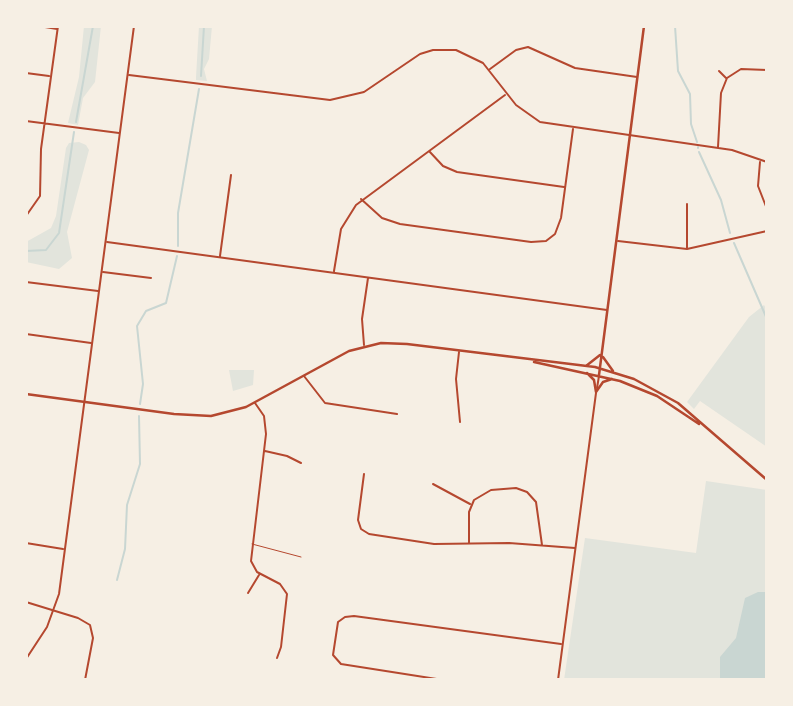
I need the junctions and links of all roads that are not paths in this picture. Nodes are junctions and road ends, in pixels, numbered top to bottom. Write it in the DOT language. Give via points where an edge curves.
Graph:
graph roads {
  1 [pos="38,26"];
  2 [pos="134,26"];
  3 [pos="644,26"];
  4 [pos="58,27"];
  5 [pos="489,69"];
  6 [pos="767,70"];
  7 [pos="719,71"];
  8 [pos="26,73"];
  9 [pos="128,75"];
  10 [pos="51,76"];
  11 [pos="638,77"];
  12 [pos="727,78"];
  13 [pos="506,94"];
  14 [pos="26,121"];
  15 [pos="45,123"];
  16 [pos="573,129"];
  17 [pos="120,133"];
  18 [pos="631,137"];
  19 [pos="718,148"];
  20 [pos="428,150"];
  21 [pos="761,161"];
  22 [pos="767,162"];
  23 [pos="231,175"];
  24 [pos="565,187"];
  25 [pos="361,199"];
  26 [pos="687,204"];
  27 [pos="767,209"];
  28 [pos="26,216"];
  29 [pos="767,231"];
  30 [pos="552,237"];
  31 [pos="617,241"];
  32 [pos="106,242"];
  33 [pos="556,243"];
  34 [pos="687,249"];
  35 [pos="220,257"];
  36 [pos="102,271"];
  37 [pos="334,272"];
  38 [pos="368,277"];
  39 [pos="151,278"];
  40 [pos="26,282"];
  41 [pos="99,291"];
  42 [pos="607,310"];
  43 [pos="26,334"];
  44 [pos="93,343"];
  45 [pos="365,346"];
  46 [pos="459,352"];
  47 [pos="602,352"];
  48 [pos="516,359"];
  49 [pos="585,366"];
  50 [pos="600,369"];
  51 [pos="585,372"];
  52 [pos="616,373"];
  53 [pos="303,375"];
  54 [pos="599,375"];
  55 [pos="614,379"];
  56 [pos="596,392"];
  57 [pos="26,395"];
  58 [pos="85,402"];
  59 [pos="255,402"];
  60 [pos="397,414"];
  61 [pos="460,422"];
  62 [pos="710,432"];
  63 [pos="264,451"];
  64 [pos="301,463"];
  65 [pos="364,474"];
  66 [pos="767,480"];
  67 [pos="433,484"];
  68 [pos="471,505"];
  69 [pos="26,543"];
  70 [pos="251,544"];
  71 [pos="469,544"];
  72 [pos="542,546"];
  73 [pos="576,548"];
  74 [pos="65,549"];
  75 [pos="301,557"];
  76 [pos="260,574"];
  77 [pos="248,593"];
  78 [pos="26,602"];
  79 [pos="54,610"];
  80 [pos="563,644"];
  81 [pos="277,658"];
  82 [pos="26,659"];
  83 [pos="85,680"];
  84 [pos="443,680"];
  85 [pos="558,680"];
  1 -- 4 [label="street"];
  2 -- 9 [label="street"];
  3 -- 11 [label="main road"];
  4 -- 10 [label="street"];
  5 -- 9 [label="street" via="464,52 433,50 414,57 363,92 330,100"];
  5 -- 11 [label="street" via="528,47 575,68"];
  5 -- 13 [label="street"];
  6 -- 12 [label="street" via="741,69"];
  7 -- 12 [label="street"];
  8 -- 10 [label="street"];
  9 -- 17 [label="street"];
  10 -- 15 [label="street"];
  11 -- 18 [label="main road"];
  12 -- 19 [label="street" via="721,93"];
  13 -- 16 [label="street" via="535,120"];
  13 -- 20 [label="street"];
  14 -- 15 [label="street"];
  15 -- 17 [label="street"];
  15 -- 28 [label="street" via="40,196"];
  16 -- 18 [label="street"];
  16 -- 24 [label="street"];
  17 -- 32 [label="street"];
  18 -- 19 [label="street"];
  18 -- 31 [label="main road"];
  19 -- 21 [label="street"];
  20 -- 24 [label="street" via="454,171"];
  20 -- 25 [label="street"];
  21 -- 22 [label="street"];
  21 -- 27 [label="street" via="758,186"];
  23 -- 35 [label="street"];
  24 -- 30 [label="street" via="559,225"];
  25 -- 30 [label="street" via="382,218 400,224 531,242"];
  25 -- 37 [label="street" via="341,229"];
  26 -- 34 [label="street"];
  29 -- 34 [label="street"];
  30 -- 33 [label="street"];
  31 -- 34 [label="street"];
  31 -- 42 [label="main road"];
  32 -- 35 [label="street"];
  32 -- 36 [label="street"];
  35 -- 37 [label="street"];
  36 -- 39 [label="street"];
  36 -- 41 [label="street"];
  37 -- 38 [label="street"];
  38 -- 42 [label="street"];
  38 -- 45 [label="street" via="362,319"];
  40 -- 41 [label="street"];
  41 -- 44 [label="street"];
  42 -- 47 [label="main road"];
  43 -- 44 [label="street"];
  44 -- 58 [label="street"];
  45 -- 46 [label="main road" via="398,343"];
  45 -- 53 [label="main road"];
  46 -- 48 [label="main road"];
  46 -- 61 [label="street"];
  47 -- 49 [label="main road"];
  47 -- 50 [label="main road"];
  47 -- 52 [label="main road"];
  48 -- 49 [label="main road"];
  48 -- 51 [label="main road"];
  49 -- 50 [label="main road"];
  50 -- 52 [label="main road"];
  50 -- 54 [label="main road"];
  51 -- 54 [label="main road"];
  51 -- 56 [label="main road" via="594,380"];
  52 -- 62 [label="main road" via="665,394"];
  53 -- 59 [label="main road"];
  53 -- 60 [label="street" via="325,403"];
  54 -- 55 [label="main road"];
  54 -- 56 [label="street"];
  55 -- 56 [label="main road" via="603,382"];
  55 -- 62 [label="main road" via="657,396"];
  56 -- 73 [label="street"];
  57 -- 58 [label="main road"];
  58 -- 59 [label="main road" via="201,416"];
  58 -- 74 [label="street"];
  59 -- 63 [label="street" via="265,423"];
  62 -- 66 [label="main road"];
  63 -- 64 [label="street"];
  63 -- 70 [label="street"];
  65 -- 71 [label="street" via="358,520 363,531 429,543"];
  67 -- 68 [label="street"];
  68 -- 71 [label="street"];
  68 -- 72 [label="street" via="491,490 527,492 538,507"];
  69 -- 74 [label="street"];
  70 -- 75 [label="lane"];
  70 -- 76 [label="street" via="251,564"];
  71 -- 72 [label="street"];
  72 -- 73 [label="street"];
  73 -- 80 [label="street"];
  74 -- 79 [label="street"];
  76 -- 77 [label="street"];
  76 -- 81 [label="street" via="287,594"];
  78 -- 79 [label="street"];
  79 -- 82 [label="street"];
  79 -- 83 [label="street" via="82,619 91,627"];
  80 -- 84 [label="street" via="351,616 339,621 333,651 341,664"];
  80 -- 85 [label="street"];
}
